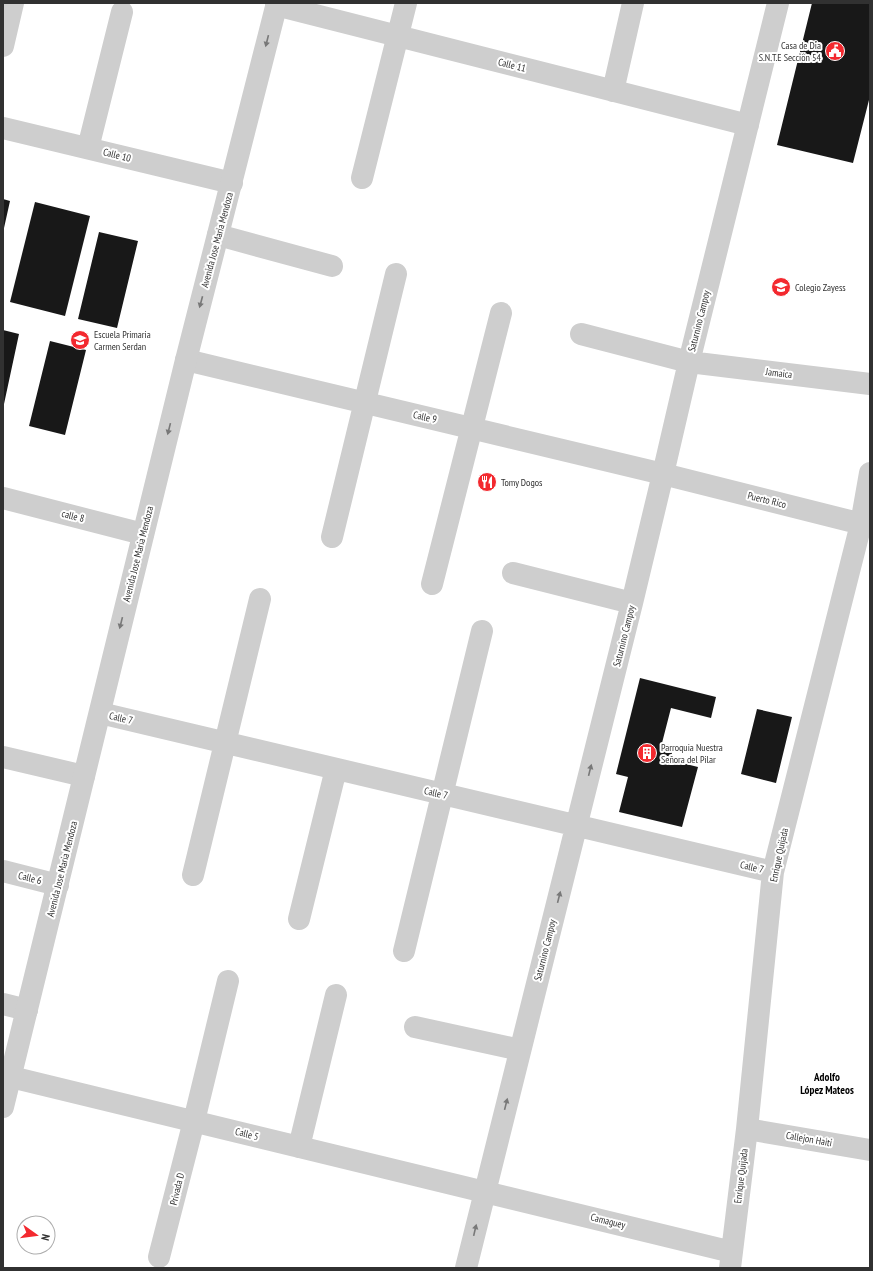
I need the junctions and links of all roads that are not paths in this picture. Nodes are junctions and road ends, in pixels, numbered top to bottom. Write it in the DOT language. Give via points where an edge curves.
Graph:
graph roads {
  1 [pos="13,3"];
  2 [pos="406,3"];
  3 [pos="633,3"];
  4 [pos="778,3"];
  5 [pos="277,4"];
  6 [pos="122,12"];
  7 [pos="399,36"];
  8 [pos="3,46"];
  9 [pos="613,91"];
  10 [pos="748,125"];
  11 [pos="3,128"];
  12 [pos="88,148"];
  13 [pos="362,178"];
  14 [pos="232,183"];
  15 [pos="218,235"];
  16 [pos="332,266"];
  17 [pos="396,274"];
  18 [pos="501,313"];
  19 [pos="581,334"];
  20 [pos="186,360"];
  21 [pos="689,362"];
  22 [pos="870,384"];
  23 [pos="365,403"];
  24 [pos="472,428"];
  25 [pos="870,473"];
  26 [pos="663,474"];
  27 [pos="4,503"];
  28 [pos="866,525"];
  29 [pos="143,534"];
  30 [pos="332,537"];
  31 [pos="513,573"];
  32 [pos="432,584"];
  33 [pos="260,599"];
  34 [pos="632,603"];
  35 [pos="482,631"];
  36 [pos="100,713"];
  37 [pos="225,742"];
  38 [pos="3,757"];
  39 [pos="336,769"];
  40 [pos="84,776"];
  41 [pos="442,794"];
  42 [pos="576,826"];
  43 [pos="3,871"];
  44 [pos="773,872"];
  45 [pos="193,875"];
  46 [pos="58,885"];
  47 [pos="299,920"];
  48 [pos="404,951"];
  49 [pos="228,981"];
  50 [pos="336,995"];
  51 [pos="3,1004"];
  52 [pos="27,1010"];
  53 [pos="415,1027"];
  54 [pos="520,1050"];
  55 [pos="11,1077"];
  56 [pos="3,1106"];
  57 [pos="194,1121"];
  58 [pos="747,1129"];
  59 [pos="299,1146"];
  60 [pos="870,1150"];
  61 [pos="484,1191"];
  62 [pos="159,1257"];
  63 [pos="731,1260"];
  64 [pos="466,1268"];
  1 -- 8 [label="street"];
  2 -- 7 [label="street"];
  3 -- 9 [label="street"];
  4 -- 10 [label="street, Saturnino Campoy"];
  5 -- 7 [label="street, Calle 11"];
  5 -- 14 [label="street, Avenida Jose Maria Mendoza, one-way"];
  6 -- 12 [label="street"];
  7 -- 9 [label="street, Calle 11"];
  7 -- 13 [label="street"];
  9 -- 10 [label="street, Calle 11"];
  10 -- 21 [label="street, Saturnino Campoy"];
  11 -- 12 [label="street, Calle 10"];
  12 -- 14 [label="street, Calle 10"];
  14 -- 15 [label="street, Avenida Jose Maria Mendoza"];
  15 -- 16 [label="street"];
  15 -- 20 [label="street, Avenida Jose Maria Mendoza, one-way"];
  17 -- 23 [label="street"];
  18 -- 24 [label="street"];
  19 -- 21 [label="street, Jamaica"];
  20 -- 23 [label="street, Calle 9"];
  20 -- 29 [label="street, Avenida Jose Maria Mendoza, one-way"];
  21 -- 22 [label="street, Jamaica"];
  21 -- 26 [label="street, Saturnino Campoy"];
  23 -- 24 [label="street, Calle 9"];
  23 -- 30 [label="street"];
  24 -- 26 [label="street, Calle 9"];
  24 -- 32 [label="street"];
  25 -- 28 [label="street, Enrique Quijada"];
  26 -- 28 [label="street, Puerto Rico"];
  26 -- 34 [label="street, Saturnino Campoy"];
  27 -- 29 [label="street, calle 8"];
  28 -- 44 [label="street, Enrique Quijada"];
  29 -- 36 [label="street, Avenida Jose Maria Mendoza, one-way"];
  31 -- 34 [label="street"];
  33 -- 37 [label="street"];
  42 -- 34 [label="street, Saturnino Campoy, one-way"];
  35 -- 41 [label="street"];
  36 -- 37 [label="street, Calle 7"];
  36 -- 40 [label="street, Avenida Jose Maria Mendoza"];
  37 -- 39 [label="street, Calle 7"];
  37 -- 45 [label="street"];
  38 -- 40 [label="street"];
  39 -- 41 [label="street, Calle 7"];
  39 -- 47 [label="street"];
  40 -- 46 [label="street, Avenida Jose Maria Mendoza"];
  41 -- 42 [label="street, Calle 7"];
  41 -- 48 [label="street"];
  42 -- 44 [label="street, Calle 7"];
  54 -- 42 [label="street, Saturnino Campoy, one-way"];
  43 -- 46 [label="street, Calle 6"];
  44 -- 58 [label="street, Enrique Quijada"];
  46 -- 52 [label="street, Avenida Jose Maria Mendoza"];
  49 -- 57 [label="street, Privada D"];
  50 -- 59 [label="street"];
  51 -- 52 [label="street"];
  52 -- 55 [label="street, Avenida Jose Maria Mendoza"];
  53 -- 54 [label="street"];
  61 -- 54 [label="street, Saturnino Campoy, one-way"];
  55 -- 56 [label="street, Avenida Jose Maria Mendoza"];
  55 -- 57 [label="street, Calle 5"];
  57 -- 59 [label="street, Calle 5"];
  57 -- 62 [label="street, Privada D"];
  58 -- 60 [label="street, Callejon Haiti"];
  58 -- 63 [label="street, Enrique Quijada"];
  59 -- 61 [label="street, Calle 5"];
  61 -- 63 [label="street, Camaguey"];
  64 -- 61 [label="street, Saturnino Campoy, one-way"];
}
